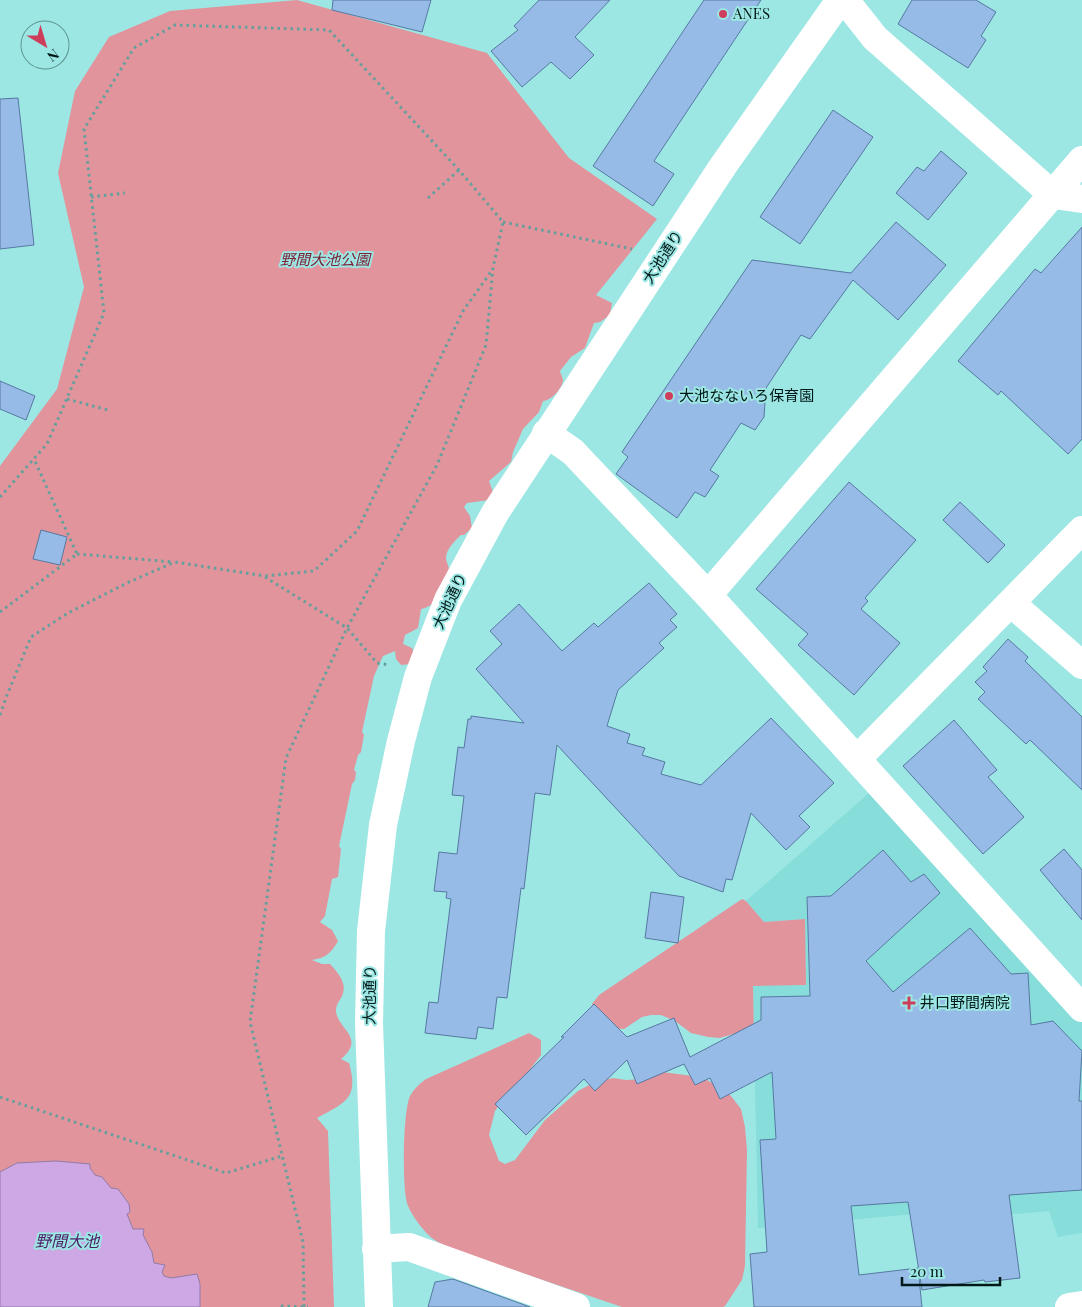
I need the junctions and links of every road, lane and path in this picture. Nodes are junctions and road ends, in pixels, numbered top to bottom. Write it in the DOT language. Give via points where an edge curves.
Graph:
graph roads {
  1 [pos="840,0"];
  2 [pos="845,0"];
  3 [pos="1082,160"];
  4 [pos="459,170"];
  5 [pos="125,193"];
  6 [pos="1053,196"];
  7 [pos="91,198"];
  8 [pos="428,198"];
  9 [pos="1082,199"];
  10 [pos="503,222"];
  11 [pos="639,250"];
  12 [pos="493,268"];
  13 [pos="67,399"];
  14 [pos="108,410"];
  15 [pos="546,433"];
  16 [pos="34,459"];
  17 [pos="0,496"];
  18 [pos="1082,530"];
  19 [pos="77,554"];
  20 [pos="175,562"];
  21 [pos="265,576"];
  22 [pos="708,595"];
  23 [pos="1012,603"];
  24 [pos="0,612"];
  25 [pos="347,628"];
  26 [pos="1082,665"];
  27 [pos="397,666"];
  28 [pos="0,716"];
  29 [pos="857,758"];
  30 [pos="1082,1008"];
  31 [pos="0,1098"];
  32 [pos="282,1156"];
  33 [pos="376,1249"];
  34 [pos="1082,1305"];
  35 [pos="282,1307"];
  36 [pos="306,1307"];
  37 [pos="379,1307"];
  38 [pos="576,1307"];
  39 [pos="1069,1307"];
  1 -- 15 [label="street, 大池通り" via="723,166"];
  2 -- 6 [label="street" via="875,38"];
  3 -- 6 [label="street"];
  4 -- 7 [label="path" via="329,30 175,25 134,48 84,129"];
  4 -- 8 [label="path"];
  4 -- 10 [label="path"];
  5 -- 7 [label="path"];
  6 -- 9 [label="street"];
  6 -- 22 [label="street"];
  7 -- 13 [label="path" via="104,312"];
  10 -- 11 [label="path"];
  10 -- 12 [label="path"];
  12 -- 21 [label="path" via="464,311 356,532 314,571"];
  12 -- 25 [label="path" via="486,345 437,465"];
  13 -- 14 [label="path"];
  13 -- 16 [label="path" via="48,444"];
  15 -- 22 [label="street" via="573,452"];
  15 -- 33 [label="street, 大池通り" via="494,513 448,600 418,678 387,806 371,940 369,1023"];
  16 -- 17 [label="path"];
  16 -- 19 [label="path"];
  18 -- 23 [label="street"];
  19 -- 20 [label="path"];
  19 -- 24 [label="path"];
  20 -- 21 [label="path"];
  20 -- 28 [label="path" via="68,613 31,637"];
  21 -- 25 [label="path"];
  22 -- 29 [label="street"];
  23 -- 26 [label="street"];
  23 -- 29 [label="street"];
  25 -- 27 [label="path" via="377,663"];
  25 -- 32 [label="path" via="286,758 250,1022"];
  29 -- 30 [label="street"];
  31 -- 32 [label="path" via="226,1173"];
  32 -- 36 [label="path" via="303,1242"];
  33 -- 37 [label="street, 大池通り"];
  33 -- 38 [label="street" via="409,1247"];
  34 -- 39 [label="street"];
  35 -- 36 [label="path"];
}
